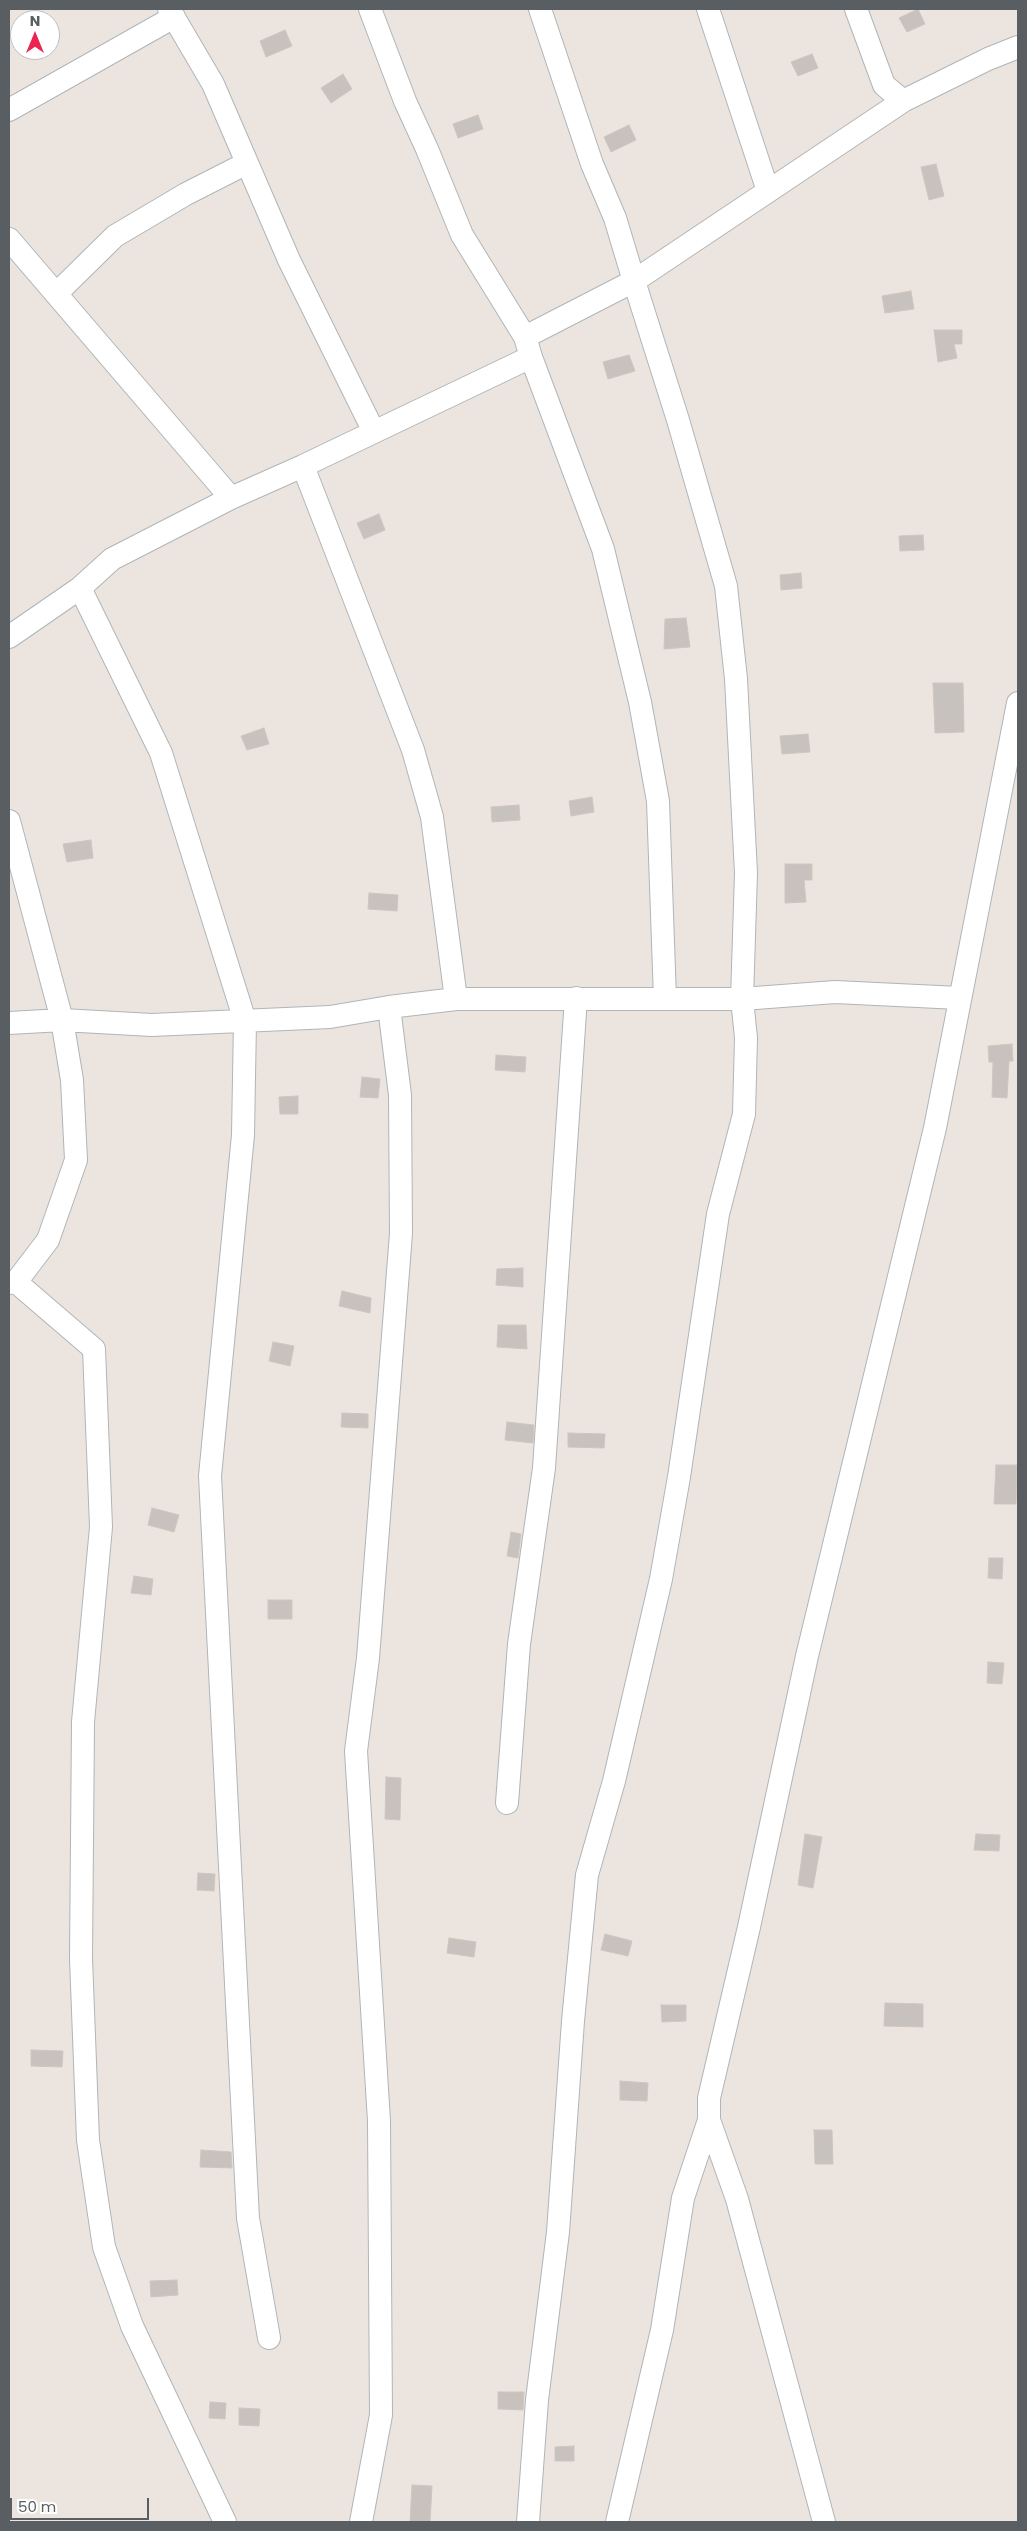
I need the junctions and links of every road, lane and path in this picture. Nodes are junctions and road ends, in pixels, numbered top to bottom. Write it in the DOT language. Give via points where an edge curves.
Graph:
graph roads {
  1 [pos="370,9"];
  2 [pos="540,9"];
  3 [pos="708,9"];
  4 [pos="856,9"];
  5 [pos="171,13"];
  6 [pos="1018,47"];
  7 [pos="903,100"];
  8 [pos="9,110"];
  9 [pos="248,163"];
  10 [pos="768,190"];
  11 [pos="9,239"];
  12 [pos="634,281"];
  13 [pos="56,294"];
  14 [pos="528,347"];
  15 [pos="374,432"];
  16 [pos="303,466"];
  17 [pos="231,498"];
  18 [pos="80,588"];
  19 [pos="9,637"];
  20 [pos="1018,703"];
  21 [pos="9,821"];
  22 [pos="576,998"];
  23 [pos="959,998"];
  24 [pos="456,999"];
  25 [pos="665,999"];
  26 [pos="742,999"];
  27 [pos="389,1007"];
  28 [pos="62,1020"];
  29 [pos="9,1022"];
  30 [pos="245,1022"];
  31 [pos="12,1282"];
  32 [pos="508,1802"];
  33 [pos="709,2120"];
  34 [pos="269,2338"];
  35 [pos="224,2522"];
  36 [pos="361,2522"];
  37 [pos="528,2522"];
  38 [pos="617,2522"];
  39 [pos="824,2522"];
  1 -- 14 [label="street" via="405,102 462,235"];
  2 -- 12 [label="street" via="592,164 615,218"];
  3 -- 10 [label="street"];
  4 -- 7 [label="street" via="884,84"];
  5 -- 8 [label="street"];
  5 -- 9 [label="street" via="213,84"];
  6 -- 7 [label="street"];
  7 -- 10 [label="street"];
  9 -- 13 [label="street" via="186,194 116,236"];
  9 -- 15 [label="street" via="289,260"];
  10 -- 12 [label="street"];
  11 -- 13 [label="street"];
  12 -- 14 [label="street"];
  12 -- 26 [label="street" via="726,586 736,679 746,873"];
  13 -- 17 [label="street"];
  14 -- 15 [label="street"];
  14 -- 25 [label="street" via="603,549 640,702 658,801"];
  15 -- 16 [label="street"];
  16 -- 17 [label="street"];
  16 -- 24 [label="street" via="413,750 432,817"];
  17 -- 18 [label="street" via="112,559"];
  18 -- 19 [label="street"];
  18 -- 30 [label="street" via="161,753"];
  20 -- 23 [label="street"];
  21 -- 28 [label="street"];
  22 -- 24 [label="street"];
  22 -- 25 [label="street"];
  22 -- 32 [label="street" via="544,1468 519,1644"];
  23 -- 26 [label="street" via="836,992"];
  23 -- 33 [label="street" via="935,1128 807,1656 709,2098"];
  24 -- 27 [label="street"];
  25 -- 26 [label="street"];
  26 -- 37 [label="street" via="746,1038 744,1114 718,1214 661,1579 614,1781 587,1875 558,2232 538,2400"];
  27 -- 30 [label="street" via="330,1018"];
  27 -- 36 [label="street" via="400,1095 401,1233 368,1658 356,1751 380,2140 381,2415"];
  28 -- 29 [label="street"];
  28 -- 30 [label="street" via="152,1025"];
  28 -- 31 [label="street" via="72,1080 76,1160 48,1240"];
  30 -- 34 [label="street" via="242,1135 210,1476 248,2218"];
  31 -- 35 [label="street" via="94,1349 101,1527 83,1722 81,1959 88,2140 104,2247 132,2326"];
  33 -- 38 [label="street" via="683,2198 662,2330"];
  33 -- 39 [label="street" via="737,2200"];
}
